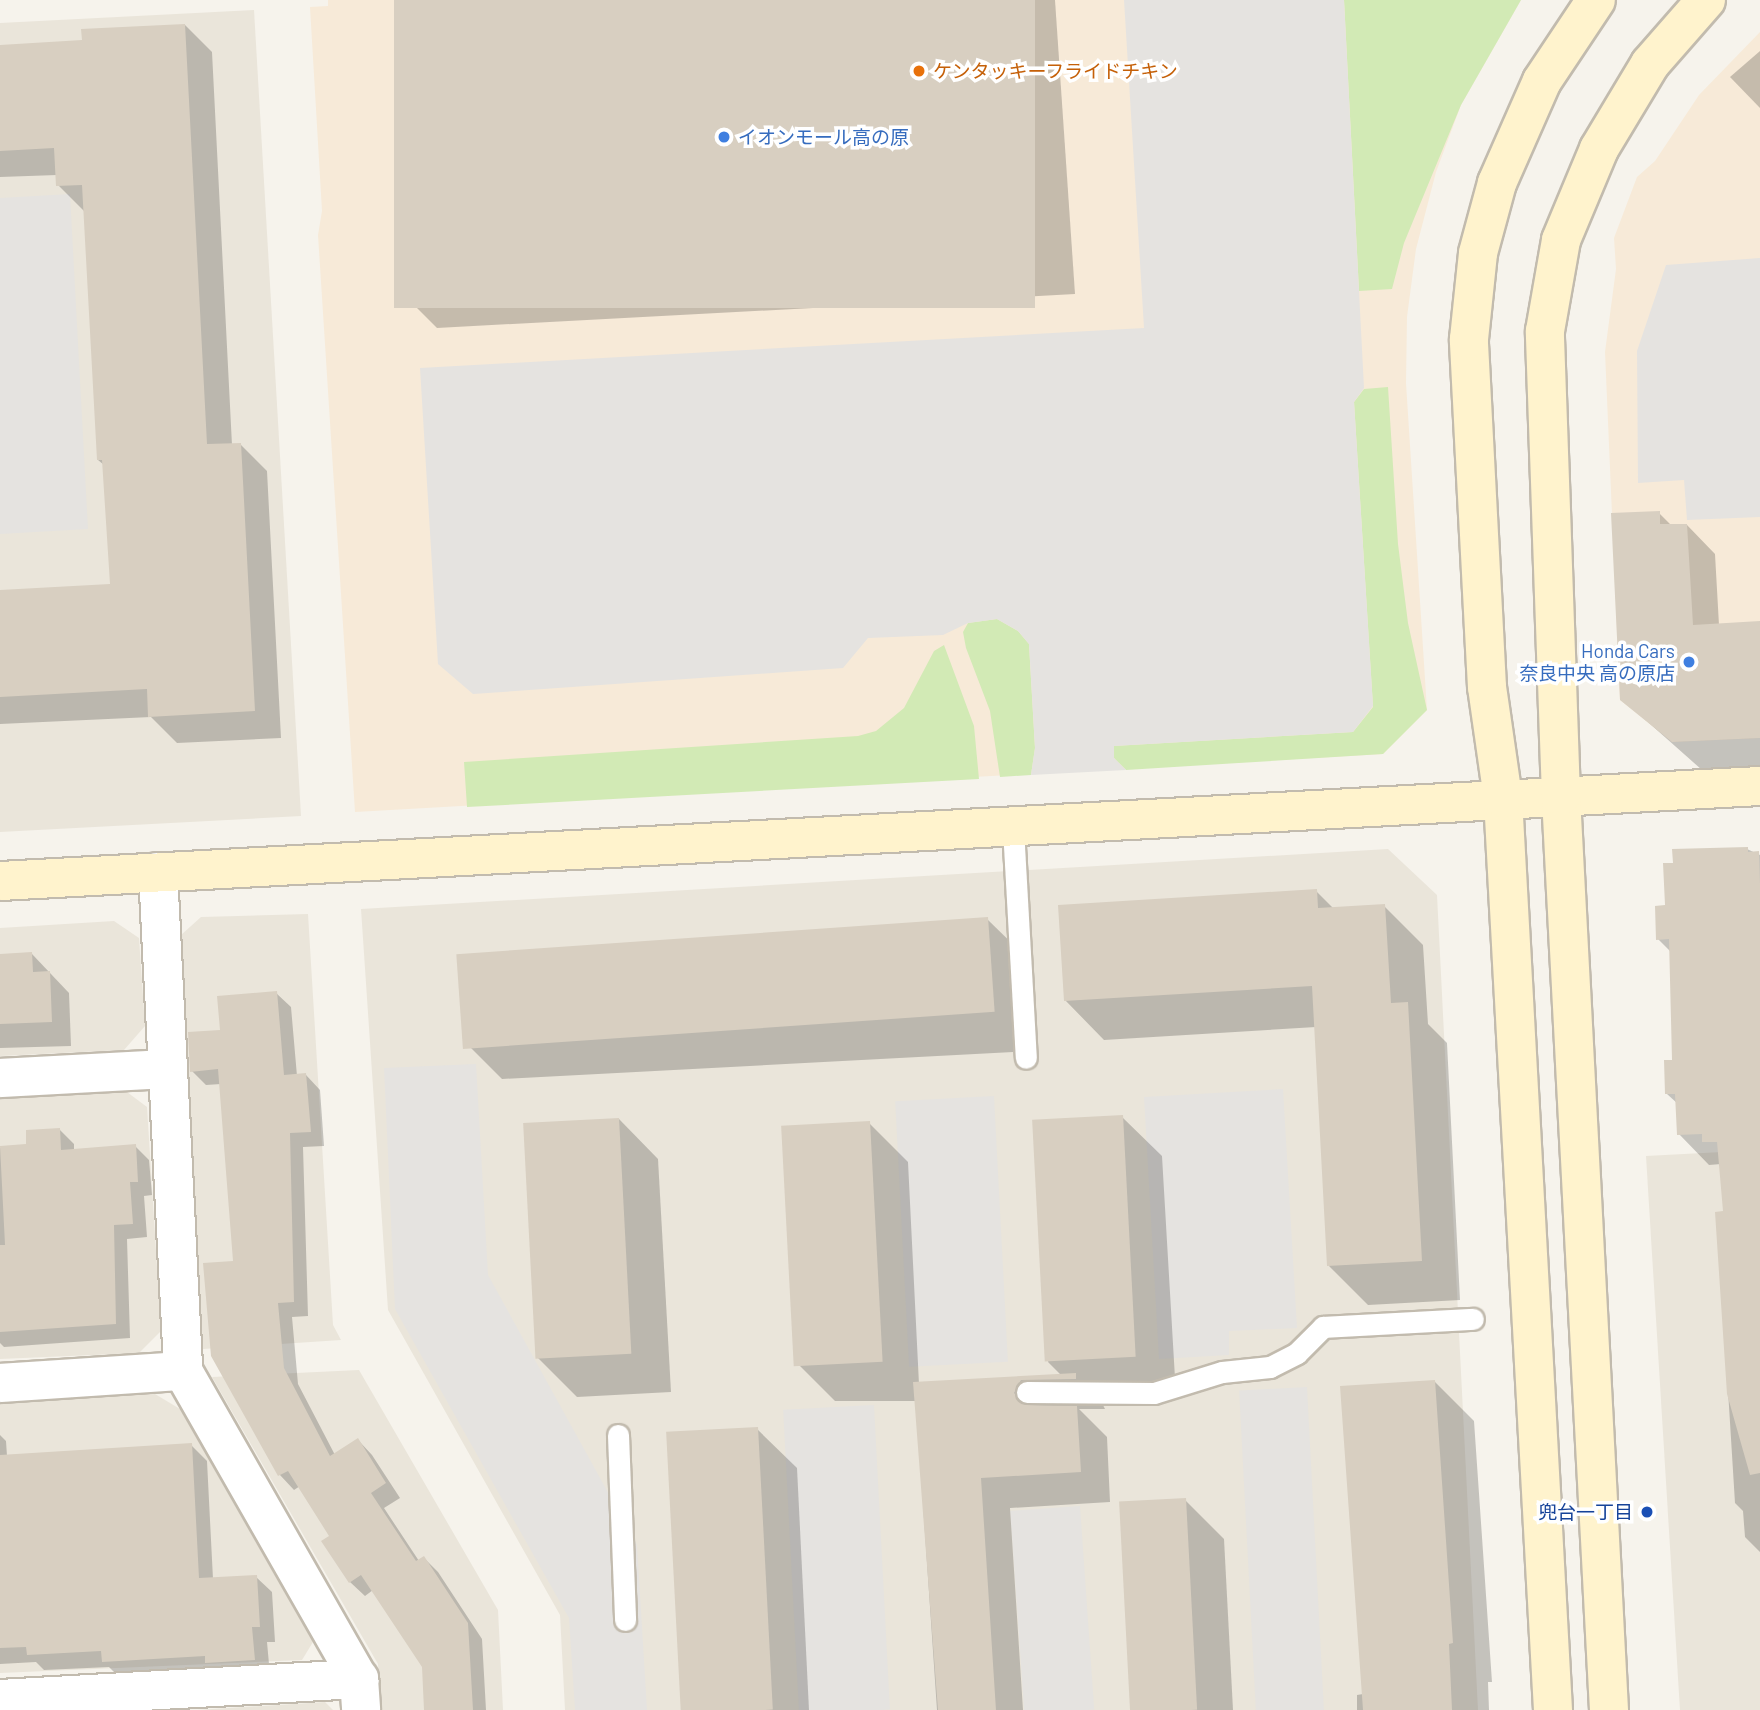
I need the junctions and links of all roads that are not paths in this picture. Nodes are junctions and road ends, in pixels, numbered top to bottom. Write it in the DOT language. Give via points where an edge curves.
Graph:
graph roads {
  1 [pos="1596,0"];
  2 [pos="1706,0"];
  3 [pos="1760,786"];
  4 [pos="1561,796"];
  5 [pos="1503,798"];
  6 [pos="1013,828"];
  7 [pos="158,872"];
  8 [pos="0,881"];
  9 [pos="1026,1058"];
  10 [pos="166,1069"];
  11 [pos="0,1078"];
  12 [pos="1473,1319"];
  13 [pos="183,1371"];
  14 [pos="0,1383"];
  15 [pos="1027,1392"];
  16 [pos="618,1435"];
  17 [pos="625,1620"];
  18 [pos="360,1695"];
  19 [pos="0,1699"];
  20 [pos="1553,1710"];
  21 [pos="1609,1710"];
  1 -- 5 [label="street" via="1577,21 1519,125 1487,218 1472,295 1468,369 1484,652"];
  2 -- 4 [label="street" via="1650,64 1615,117 1570,210 1551,281 1545,391"];
  3 -- 4 [label="street"];
  4 -- 5 [label="street"];
  4 -- 21 [label="street"];
  5 -- 6 [label="street"];
  5 -- 20 [label="street"];
  6 -- 7 [label="street"];
  6 -- 9 [label="lane"];
  7 -- 8 [label="street"];
  7 -- 10 [label="street"];
  10 -- 11 [label="street"];
  10 -- 13 [label="street"];
  12 -- 15 [label="lane" via="1323,1327 1297,1353 1270,1367 1222,1372 1154,1393"];
  13 -- 14 [label="street"];
  13 -- 18 [label="street"];
  16 -- 17 [label="lane"];
  18 -- 19 [label="street"];
}
